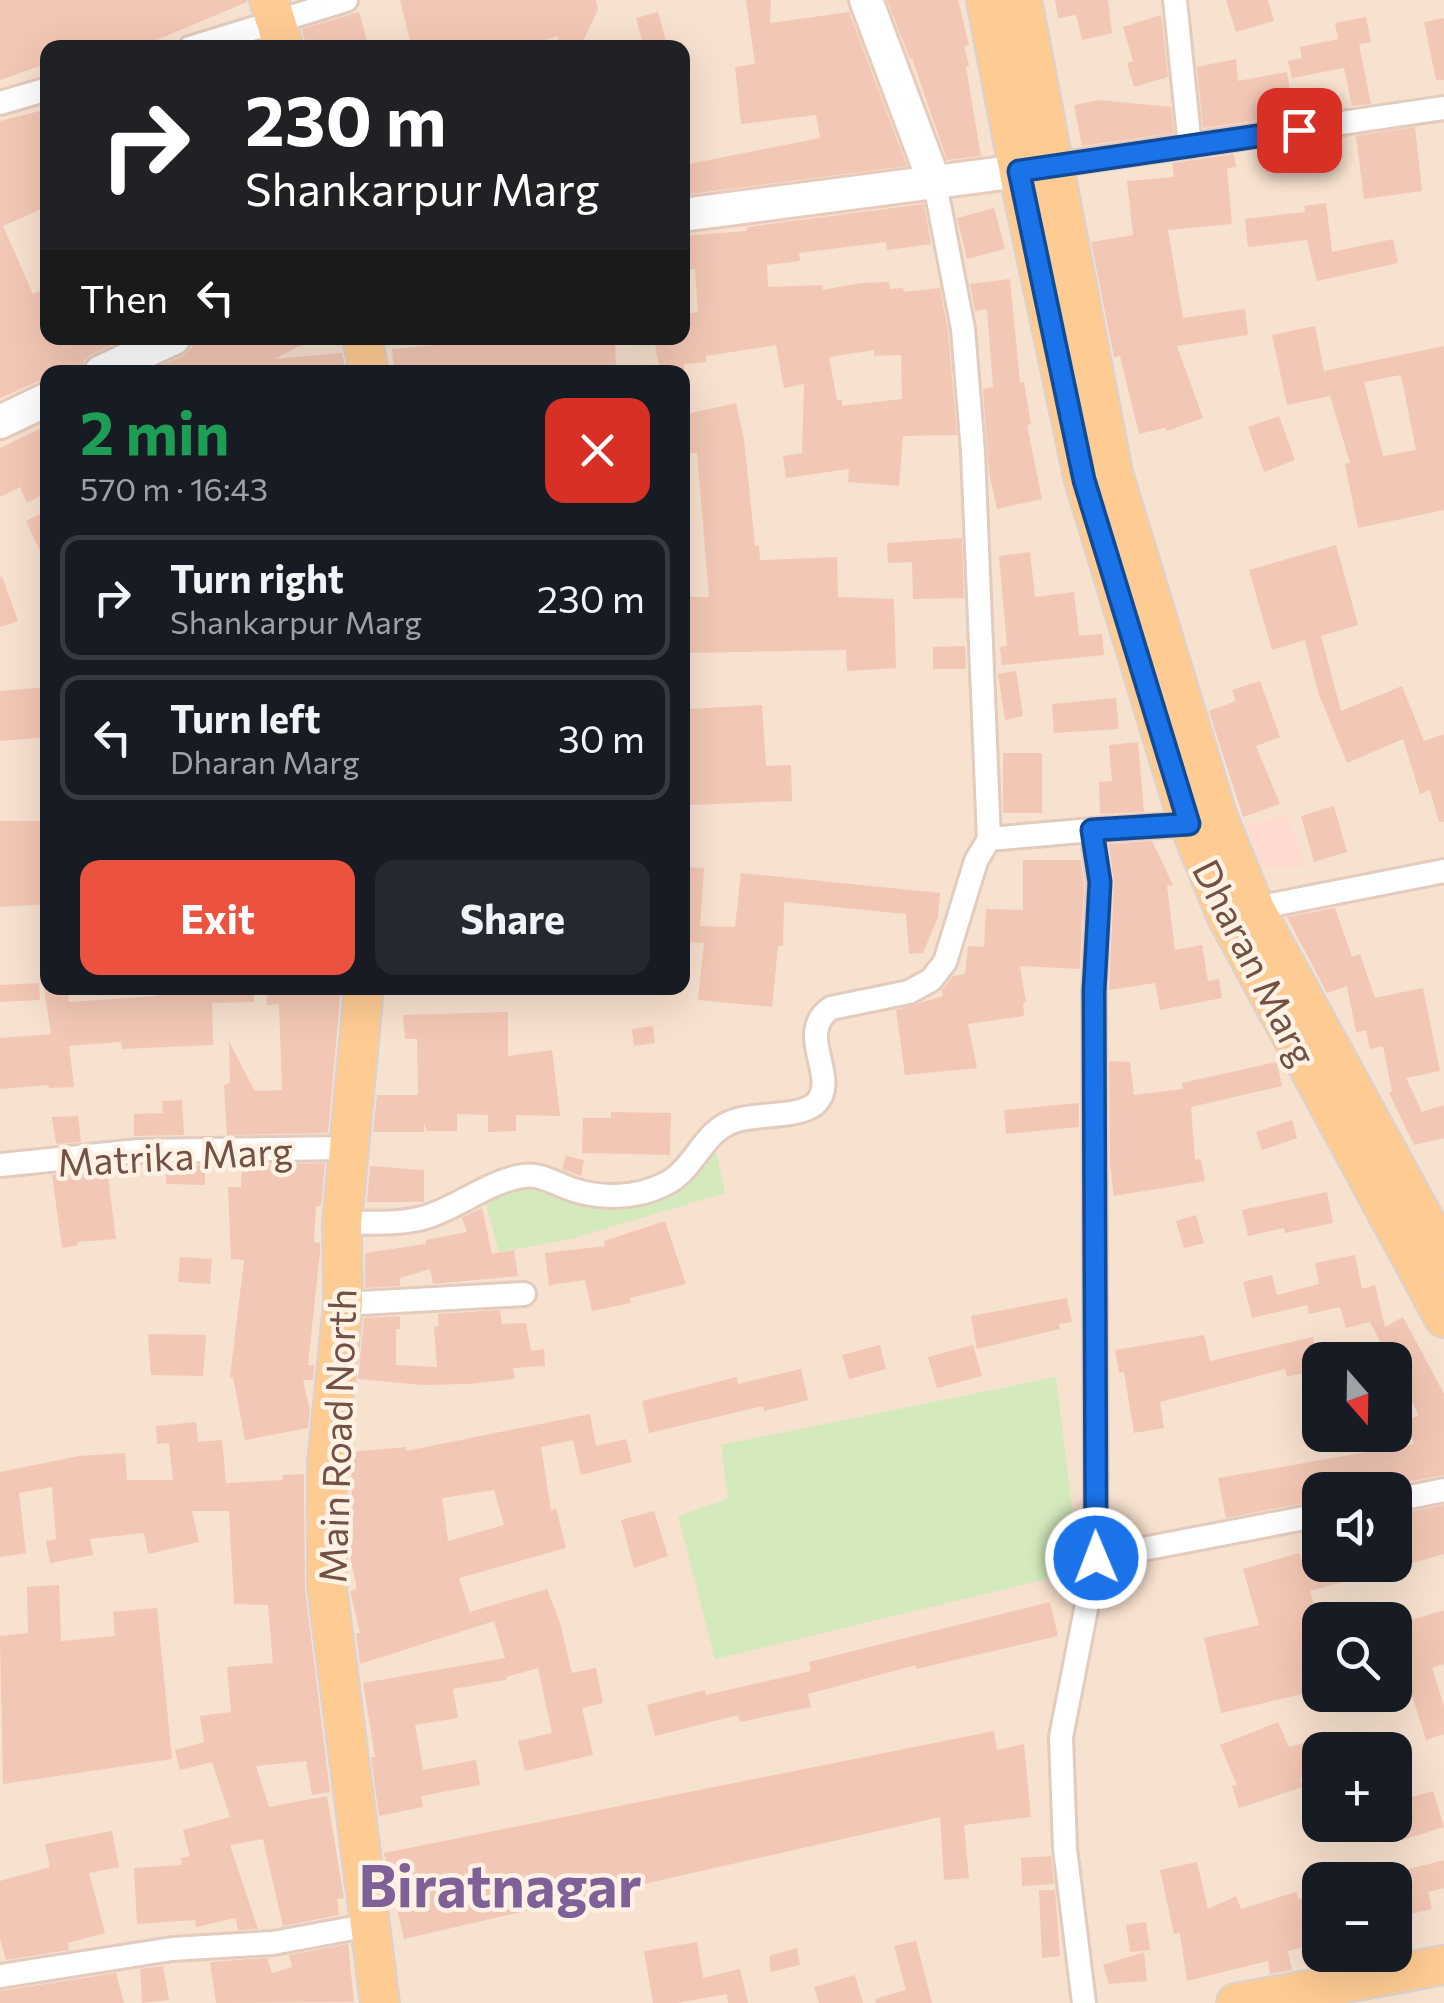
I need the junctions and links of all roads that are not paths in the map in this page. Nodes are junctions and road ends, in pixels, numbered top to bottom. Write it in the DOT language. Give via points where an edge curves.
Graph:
graph roads {
  1 [pos="346,0"];
  2 [pos="866,0"];
  3 [pos="986,0"];
  4 [pos="1022,0"];
  5 [pos="1175,0"];
  6 [pos="276,23"];
  7 [pos="218,40"];
  8 [pos="40,91"];
  9 [pos="0,103"];
  10 [pos="1444,108"];
  11 [pos="1190,146"];
  12 [pos="1036,168"];
  13 [pos="935,184"];
  14 [pos="690,214"];
  15 [pos="159,345"];
  16 [pos="116,365"];
  17 [pos="40,403"];
  18 [pos="0,422"];
  19 [pos="1189,824"];
  20 [pos="1092,830"];
  21 [pos="989,839"];
  22 [pos="1444,871"];
  23 [pos="1241,912"];
  24 [pos="363,995"];
  25 [pos="350,1148"];
  26 [pos="0,1165"];
  27 [pos="342,1223"];
  28 [pos="1444,1256"];
  29 [pos="524,1294"];
  30 [pos="343,1304"];
  31 [pos="1444,1318"];
  32 [pos="1444,1490"];
  33 [pos="1412,1497"];
  34 [pos="1302,1518"];
  35 [pos="1096,1558"];
  36 [pos="370,1926"];
  37 [pos="1444,1965"];
  38 [pos="1,1976"];
  39 [pos="380,2003"];
  40 [pos="1084,2003"];
  41 [pos="1236,2003"];
  1 -- 6 [label="street"];
  2 -- 13 [label="main road"];
  3 -- 12 [label="main road, Dharan Marg"];
  4 -- 12 [label="main road, Dharan Marg"];
  5 -- 11 [label="street"];
  6 -- 7 [label="street"];
  8 -- 9 [label="street"];
  10 -- 11 [label="street"];
  11 -- 12 [label="street"];
  12 -- 13 [label="main road"];
  12 -- 19 [label="main road, Dharan Marg" via="1084,480"];
  12 -- 23 [label="main road, Dharan Marg" via="1113,472"];
  13 -- 14 [label="main road"];
  13 -- 21 [label="street" via="965,346"];
  15 -- 16 [label="main road"];
  17 -- 18 [label="main road"];
  19 -- 20 [label="street"];
  19 -- 23 [label="main road, Dharan Marg"];
  20 -- 21 [label="street"];
  20 -- 35 [label="street" via="1100,882 1094,991"];
  21 -- 27 [label="street" via="945,962 931,980 821,1016 815,1026 824,1091 806,1110 715,1128 685,1170 640,1194 575,1191 525,1175 426,1217"];
  22 -- 23 [label="street"];
  23 -- 28 [label="main road, Dharan Marg"];
  23 -- 31 [label="main road, Dharan Marg"];
  24 -- 25 [label="main road, Main Road North"];
  25 -- 26 [label="street, Matrika Marg" via="138,1150"];
  25 -- 27 [label="main road, Main Road North"];
  27 -- 30 [label="main road, Main Road North"];
  29 -- 30 [label="street"];
  30 -- 36 [label="main road, Main Road North" via="327,1463 326,1572"];
  32 -- 33 [label="street"];
  34 -- 35 [label="street"];
  35 -- 40 [label="street" via="1061,1737 1065,1849"];
  36 -- 38 [label="street"];
  36 -- 39 [label="main road, Main Road North"];
  37 -- 41 [label="main road"];
}
